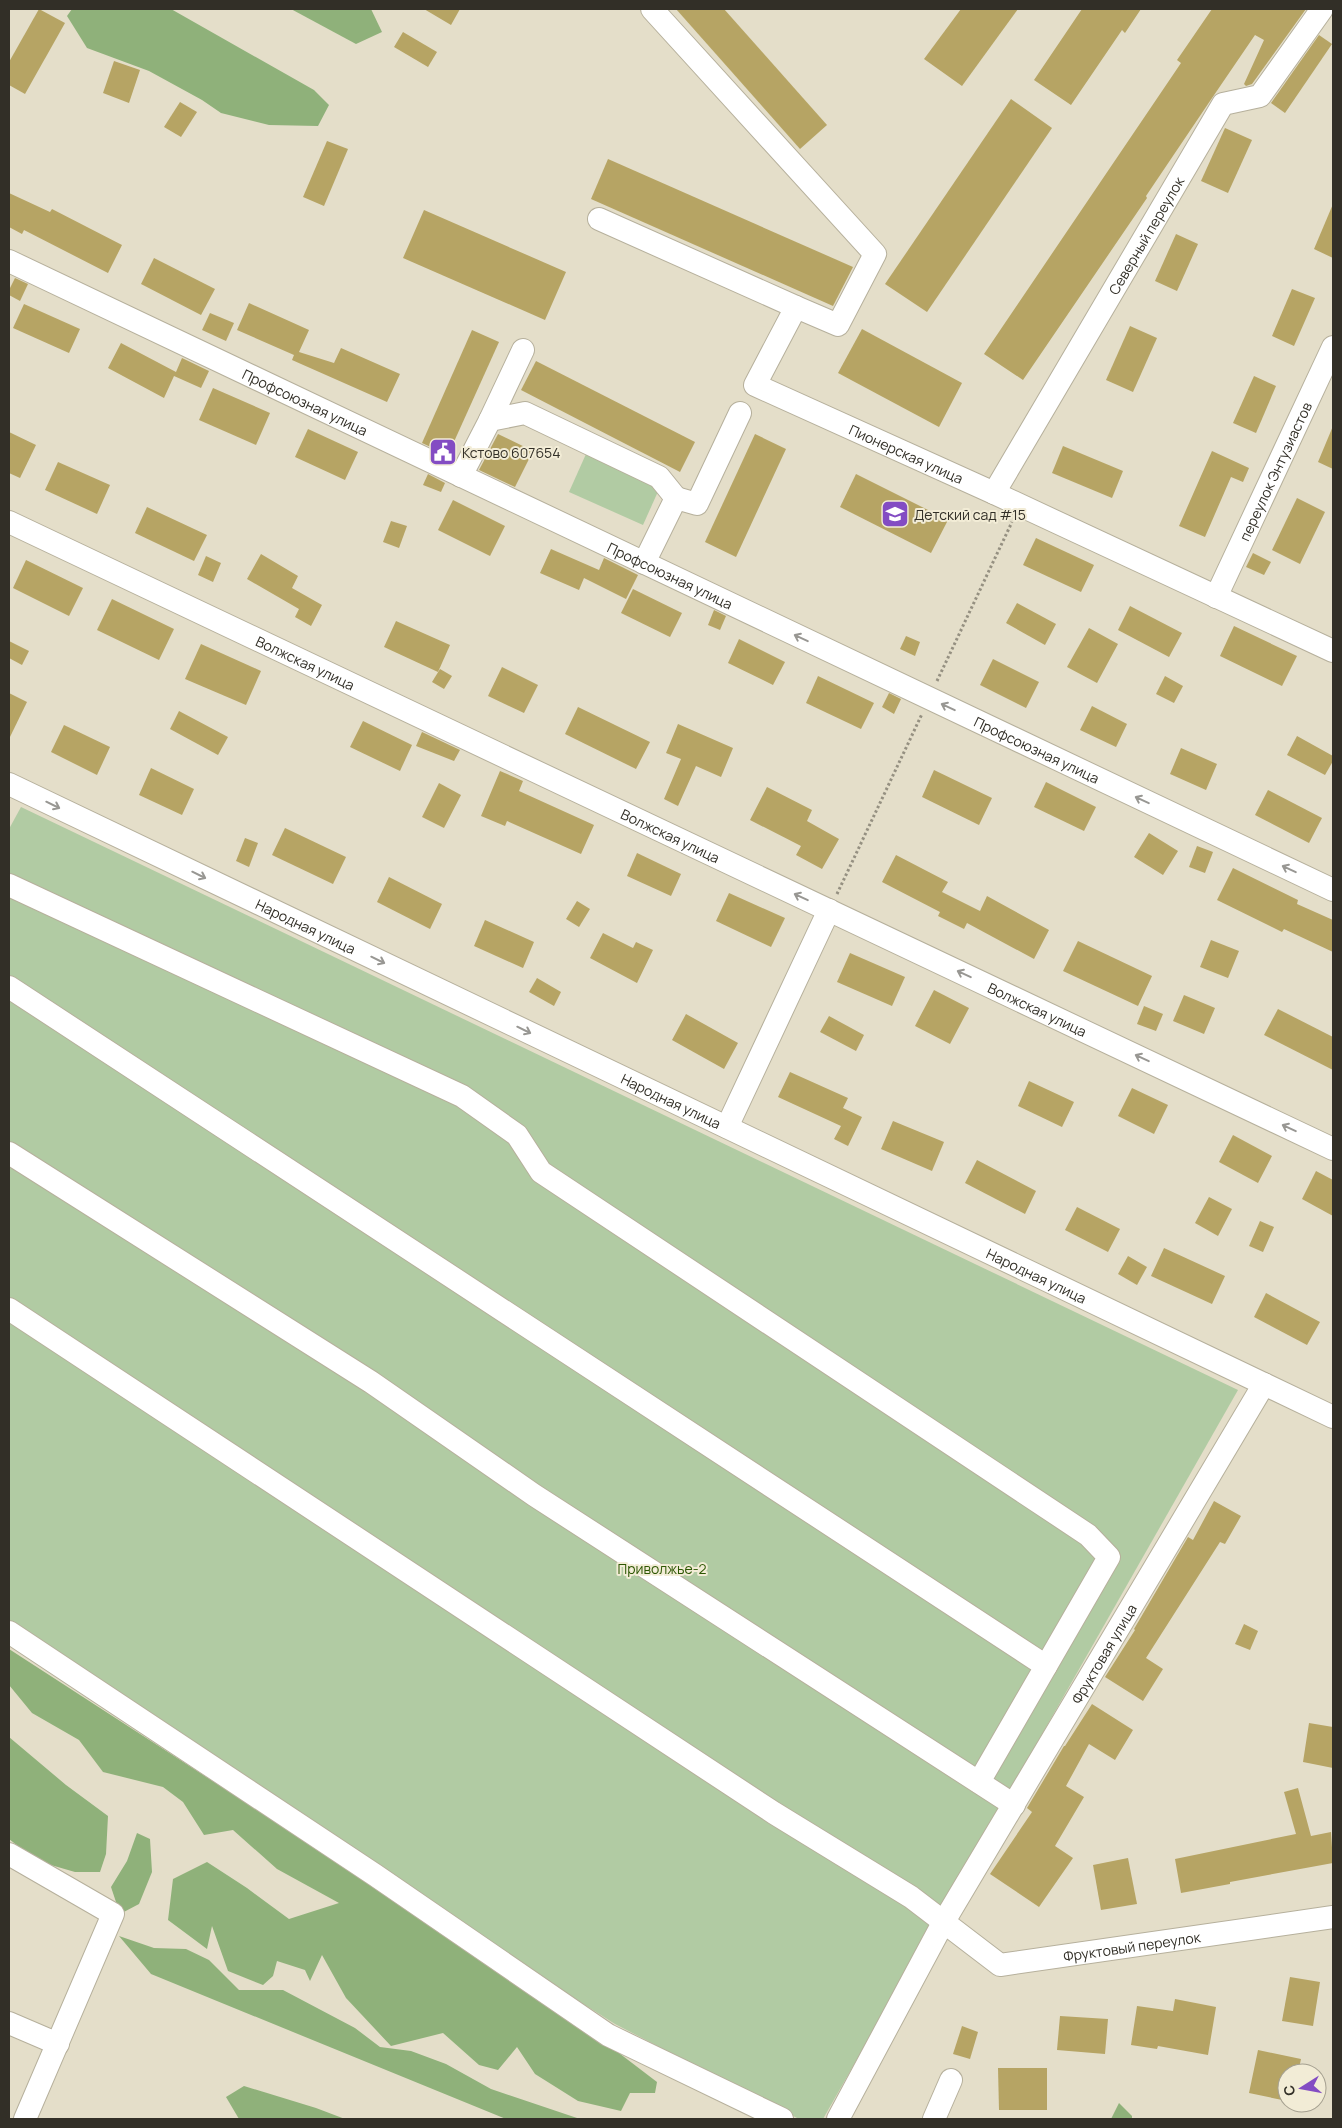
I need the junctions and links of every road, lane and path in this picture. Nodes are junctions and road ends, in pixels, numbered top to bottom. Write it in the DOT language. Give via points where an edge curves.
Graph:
graph roads {
  1 [pos="652,9"];
  2 [pos="1322,9"];
  3 [pos="599,219"];
  4 [pos="9,261"];
  5 [pos="796,307"];
  6 [pos="1333,347"];
  7 [pos="523,350"];
  8 [pos="740,413"];
  9 [pos="490,420"];
  10 [pos="461,476"];
  11 [pos="994,493"];
  12 [pos="676,498"];
  13 [pos="9,522"];
  14 [pos="644,563"];
  15 [pos="1216,596"];
  16 [pos="1333,651"];
  17 [pos="9,784"];
  18 [pos="9,885"];
  19 [pos="1333,890"];
  20 [pos="829,910"];
  21 [pos="9,986"];
  22 [pos="727,1127"];
  23 [pos="1333,1149"];
  24 [pos="9,1153"];
  25 [pos="9,1309"];
  26 [pos="1264,1384"];
  27 [pos="1333,1417"];
  28 [pos="9,1632"];
  29 [pos="1046,1666"];
  30 [pos="979,1782"];
  31 [pos="1014,1805"];
  32 [pos="9,1854"];
  33 [pos="1333,1917"];
  34 [pos="943,1923"];
  35 [pos="9,2023"];
  36 [pos="58,2044"];
  37 [pos="951,2080"];
  38 [pos="25,2119"];
  39 [pos="782,2119"];
  40 [pos="838,2119"];
  41 [pos="934,2119"];
  1 -- 5 [label="street" via="875,254 838,326"];
  2 -- 11 [label="street, Северный переулок" via="1260,96 1223,104"];
  3 -- 5 [label="street"];
  4 -- 10 [label="street, Профсоюзная улица"];
  5 -- 11 [label="street, Пионерская улица" via="755,385"];
  6 -- 15 [label="street, переулок Энтузиастов"];
  7 -- 9 [label="street"];
  8 -- 12 [label="street" via="697,504"];
  9 -- 10 [label="street"];
  9 -- 12 [label="street" via="525,413 659,477"];
  10 -- 14 [label="street, Профсоюзная улица"];
  11 -- 15 [label="street, Пионерская улица"];
  12 -- 14 [label="street"];
  20 -- 13 [label="street, Волжская улица, one-way"];
  19 -- 14 [label="street, Профсоюзная улица, one-way"];
  15 -- 16 [label="street, Пионерская улица"];
  17 -- 22 [label="street, Народная улица, one-way"];
  18 -- 29 [label="street" via="462,1096 517,1136 541,1172 1088,1535 1109,1557"];
  20 -- 22 [label="street"];
  23 -- 20 [label="street, Волжская улица, one-way"];
  21 -- 29 [label="street"];
  22 -- 26 [label="street, Народная улица"];
  24 -- 30 [label="street" via="371,1382 534,1495"];
  25 -- 34 [label="street, Фруктовый переулок" via="766,1807 911,1897"];
  26 -- 27 [label="street, Народная улица"];
  26 -- 31 [label="street, Фруктовая улица"];
  28 -- 39 [label="street" via="375,1875 608,2035"];
  29 -- 30 [label="street"];
  30 -- 31 [label="street"];
  31 -- 34 [label="street, Фруктовая улица"];
  32 -- 36 [label="street" via="113,1914"];
  33 -- 34 [label="street, Фруктовый переулок" via="1000,1965"];
  34 -- 40 [label="street, Фруктовая улица"];
  35 -- 36 [label="street"];
  36 -- 38 [label="street"];
  37 -- 41 [label="street"];
}
